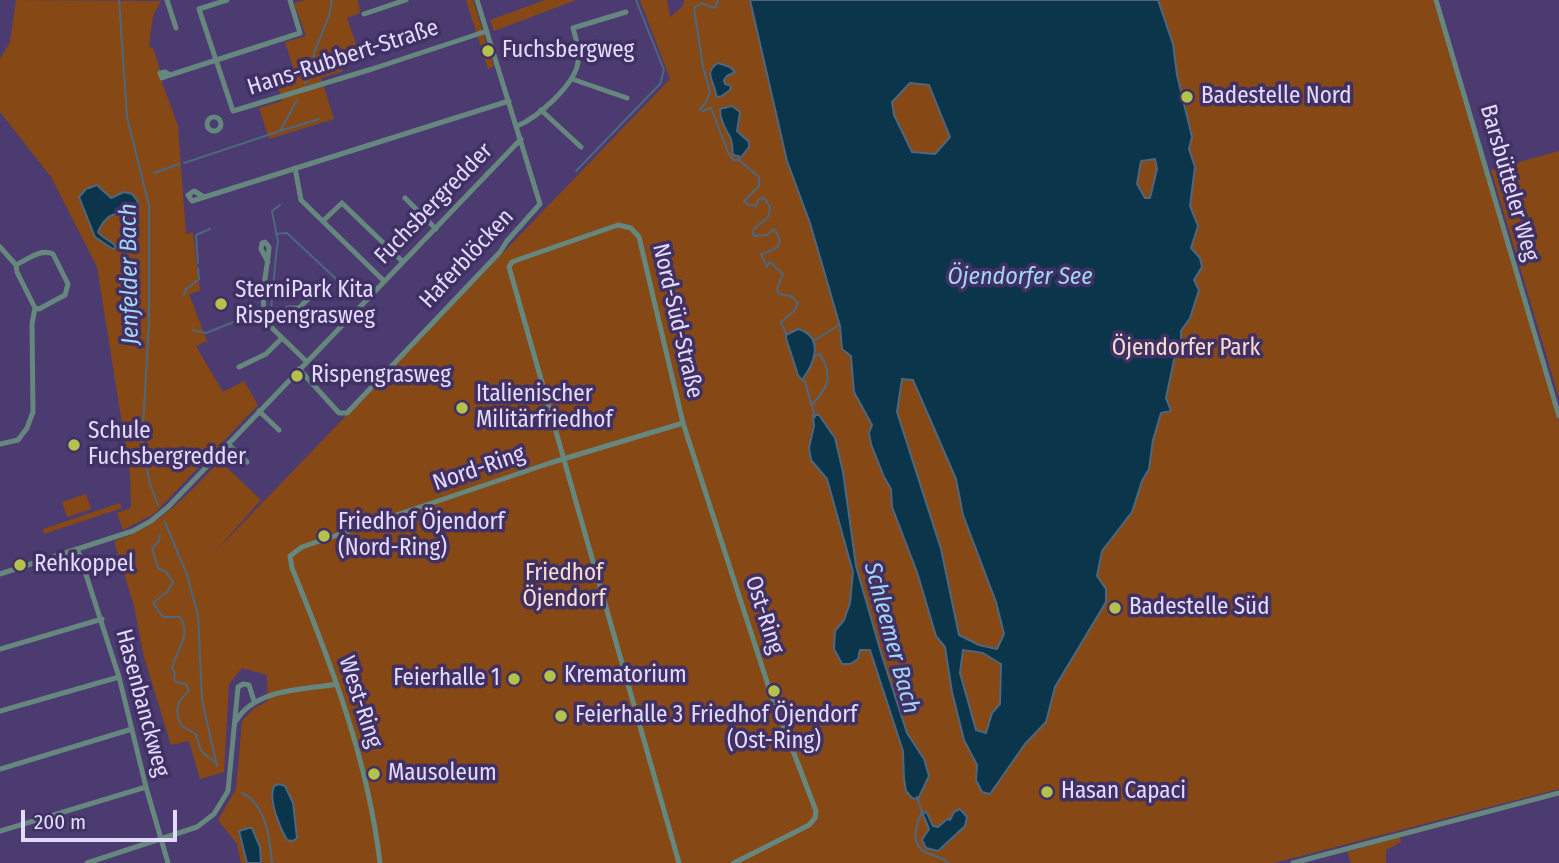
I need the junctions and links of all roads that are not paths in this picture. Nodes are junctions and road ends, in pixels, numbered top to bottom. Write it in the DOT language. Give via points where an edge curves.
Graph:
graph roads {
  1 [pos="167,0"];
  2 [pos="196,0"];
  3 [pos="227,0"];
  4 [pos="290,0"];
  5 [pos="406,0"];
  6 [pos="477,0"];
  7 [pos="1436,0"];
  8 [pos="393,2"];
  9 [pos="199,9"];
  10 [pos="626,12"];
  11 [pos="364,14"];
  12 [pos="176,28"];
  13 [pos="487,31"];
  14 [pos="216,60"];
  15 [pos="170,75"];
  16 [pos="572,79"];
  17 [pos="627,99"];
  18 [pos="509,101"];
  19 [pos="541,110"];
  20 [pos="233,111"];
  21 [pos="218,118"];
  22 [pos="517,126"];
  23 [pos="521,139"];
  24 [pos="581,147"];
  25 [pos="295,169"];
  26 [pos="204,197"];
  27 [pos="405,198"];
  28 [pos="323,221"];
  29 [pos="436,229"];
  30 [pos="0,247"];
  31 [pos="268,262"];
  32 [pos="403,262"];
  33 [pos="16,265"];
  34 [pos="384,281"];
  35 [pos="316,291"];
  36 [pos="35,308"];
  37 [pos="270,326"];
  38 [pos="282,338"];
  39 [pos="307,362"];
  40 [pos="239,367"];
  41 [pos="299,369"];
  42 [pos="259,411"];
  43 [pos="1559,416"];
  44 [pos="683,422"];
  45 [pos="279,430"];
  46 [pos="0,444"];
  47 [pos="228,444"];
  48 [pos="564,459"];
  49 [pos="247,462"];
  50 [pos="79,553"];
  51 [pos="290,556"];
  52 [pos="0,574"];
  53 [pos="102,619"];
  54 [pos="0,649"];
  55 [pos="119,677"];
  56 [pos="337,684"];
  57 [pos="254,701"];
  58 [pos="0,711"];
  59 [pos="235,724"];
  60 [pos="132,729"];
  61 [pos="0,769"];
  62 [pos="146,787"];
  63 [pos="1559,793"];
  64 [pos="0,831"];
  65 [pos="160,839"];
  66 [pos="88,863"];
  67 [pos="168,863"];
  68 [pos="380,863"];
  69 [pos="679,863"];
  70 [pos="734,863"];
  71 [pos="1293,863"];
  1 -- 12 [label="street"];
  2 -- 9 [label="street, Hans-Rubbert-Straße"];
  3 -- 9 [label="street"];
  4 -- 14 [label="street" via="300,33"];
  5 -- 8 [label="street"];
  6 -- 13 [label="street, Haferblöcken"];
  7 -- 43 [label="street, Barsbütteler Weg"];
  8 -- 11 [label="street"];
  9 -- 14 [label="street, Hans-Rubbert-Straße"];
  10 -- 16 [label="street" via="573,28 579,49"];
  13 -- 18 [label="street, Haferblöcken"];
  13 -- 20 [label="street, Hans-Rubbert-Straße"];
  14 -- 15 [label="street"];
  14 -- 20 [label="street, Hans-Rubbert-Straße"];
  16 -- 17 [label="street"];
  16 -- 19 [label="street"];
  18 -- 22 [label="street, Haferblöcken"];
  18 -- 25 [label="street"];
  19 -- 22 [label="street"];
  19 -- 24 [label="street"];
  20 -- 21 [label="street"];
  22 -- 23 [label="street, Haferblöcken"];
  23 -- 29 [label="street, Fuchsbergredder"];
  23 -- 41 [label="street, Haferblöcken" via="540,200 537,209 347,413 339,412"];
  25 -- 26 [label="street"];
  25 -- 28 [label="street" via="302,200"];
  27 -- 29 [label="street"];
  28 -- 32 [label="street" via="342,203"];
  28 -- 34 [label="street"];
  29 -- 32 [label="street, Fuchsbergredder"];
  30 -- 33 [label="street"];
  31 -- 37 [label="street" via="263,303"];
  32 -- 34 [label="street, Fuchsbergredder"];
  33 -- 36 [label="street"];
  33 -- 36 [label="street" via="48,251 68,284 65,295"];
  34 -- 39 [label="street, Fuchsbergredder"];
  35 -- 37 [label="street" via="299,309 288,308"];
  36 -- 46 [label="street" via="33,412 18,440"];
  37 -- 38 [label="street"];
  38 -- 39 [label="street"];
  38 -- 40 [label="street" via="266,354"];
  39 -- 41 [label="street, Fuchsbergredder"];
  41 -- 42 [label="street, Fuchsbergredder"];
  42 -- 45 [label="street"];
  42 -- 47 [label="street, Fuchsbergredder"];
  44 -- 48 [label="street, Nord-Ring"];
  44 -- 48 [label="street, Nord-Süd-Straße" via="639,237 627,225 613,226 510,265"];
  44 -- 70 [label="street, Ost-Ring" via="816,817 809,825"];
  47 -- 49 [label="street"];
  47 -- 52 [label="street, Fuchsbergredder" via="151,521"];
  48 -- 51 [label="street, Nord-Ring" via="302,547"];
  48 -- 69 [label="street, Nord-Süd-Straße"];
  50 -- 53 [label="street, Hasenbanckweg"];
  51 -- 56 [label="street, West-Ring"];
  53 -- 54 [label="street"];
  53 -- 55 [label="street, Hasenbanckweg"];
  55 -- 58 [label="street"];
  55 -- 60 [label="street, Hasenbanckweg"];
  56 -- 57 [label="street"];
  56 -- 68 [label="street, West-Ring" via="363,769"];
  57 -- 59 [label="street"];
  57 -- 59 [label="street" via="249,685 239,687"];
  59 -- 65 [label="street" via="228,791 220,807 197,827"];
  60 -- 61 [label="street"];
  60 -- 62 [label="street, Hasenbanckweg"];
  62 -- 64 [label="street"];
  62 -- 65 [label="street, Hasenbanckweg"];
  63 -- 71 [label="street"];
  65 -- 66 [label="street"];
  65 -- 67 [label="street, Hasenbanckweg"];
}
